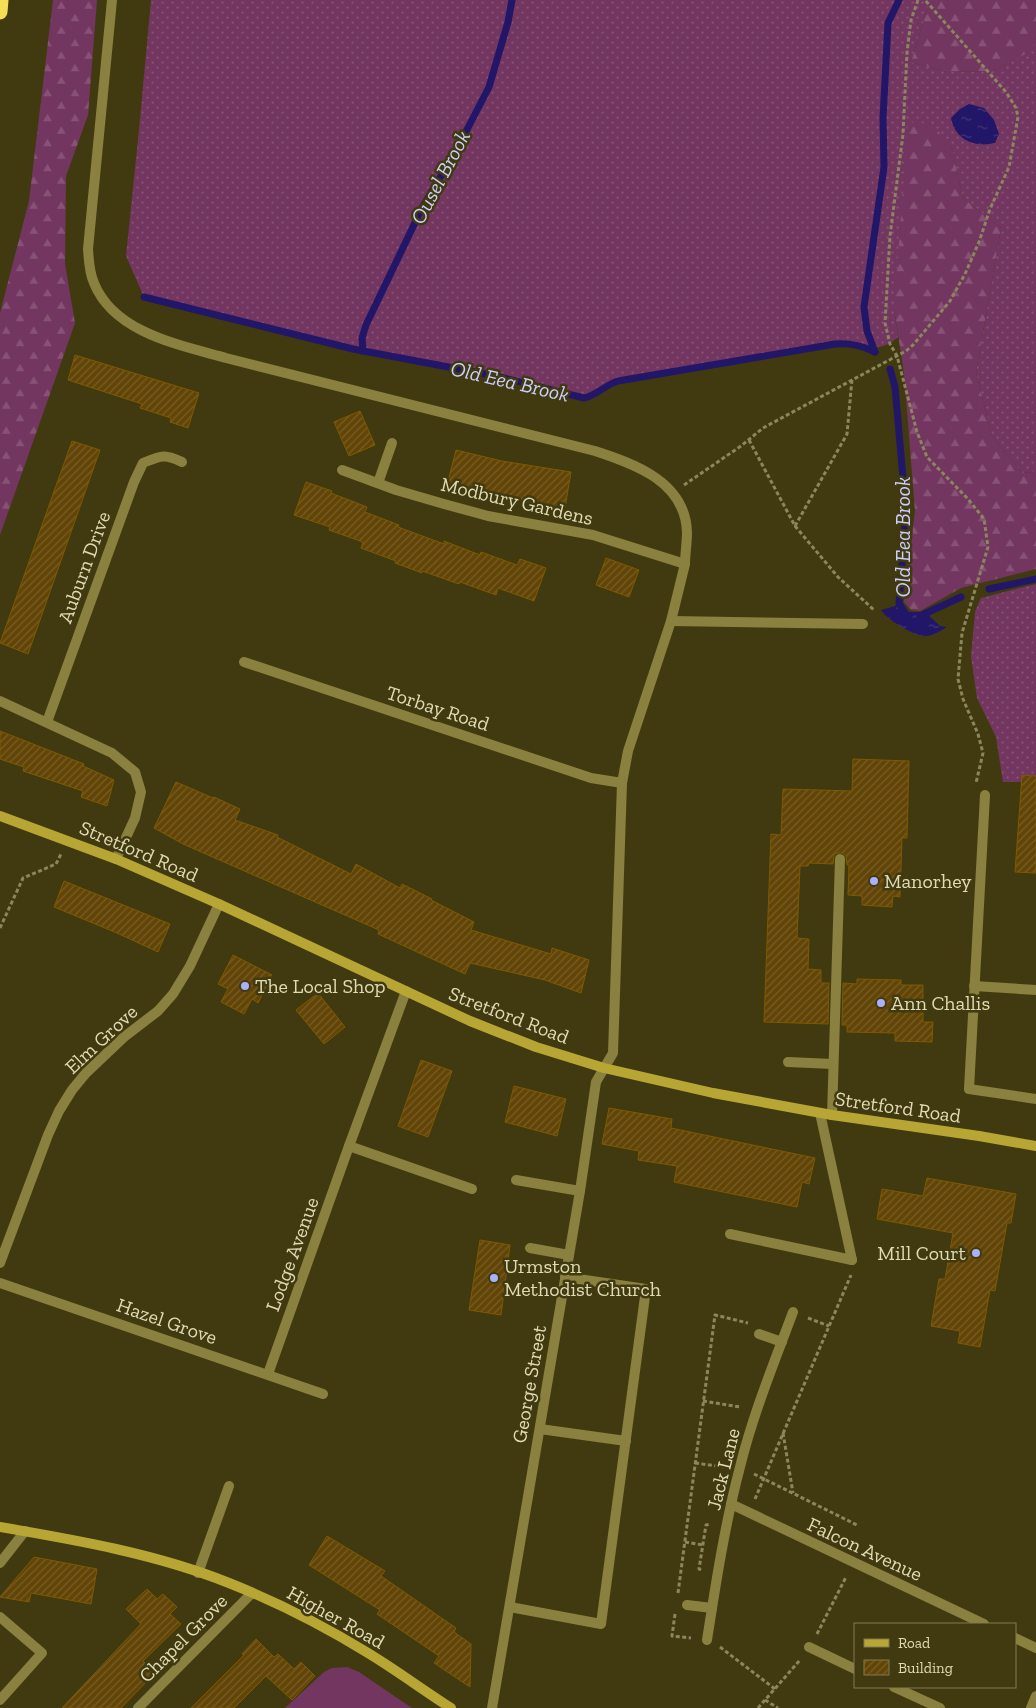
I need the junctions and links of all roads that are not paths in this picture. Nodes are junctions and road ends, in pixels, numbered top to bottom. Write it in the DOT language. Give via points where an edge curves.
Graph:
graph roads {
  1 [pos="1,0"];
  2 [pos="112,0"];
  3 [pos="0,12"];
  4 [pos="392,443"];
  5 [pos="182,462"];
  6 [pos="342,470"];
  7 [pos="378,483"];
  8 [pos="685,564"];
  9 [pos="671,621"];
  10 [pos="863,624"];
  11 [pos="244,662"];
  12 [pos="0,701"];
  13 [pos="47,722"];
  14 [pos="622,783"];
  15 [pos="985,795"];
  16 [pos="0,816"];
  17 [pos="116,859"];
  18 [pos="840,859"];
  19 [pos="218,904"];
  20 [pos="974,986"];
  21 [pos="1036,990"];
  22 [pos="406,991"];
  23 [pos="788,1062"];
  24 [pos="833,1064"];
  25 [pos="604,1068"];
  26 [pos="1036,1099"];
  27 [pos="820,1113"];
  28 [pos="832,1115"];
  29 [pos="349,1146"];
  30 [pos="1036,1146"];
  31 [pos="516,1180"];
  32 [pos="472,1189"];
  33 [pos="580,1191"];
  34 [pos="730,1234"];
  35 [pos="530,1248"];
  36 [pos="569,1255"];
  37 [pos="0,1263"];
  38 [pos="565,1277"];
  39 [pos="0,1283"];
  40 [pos="793,1312"];
  41 [pos="759,1334"];
  42 [pos="782,1342"];
  43 [pos="268,1374"];
  44 [pos="323,1394"];
  45 [pos="540,1429"];
  46 [pos="626,1441"];
  47 [pos="229,1486"];
  48 [pos="731,1504"];
  49 [pos="0,1527"];
  50 [pos="25,1531"];
  51 [pos="0,1563"];
  52 [pos="198,1572"];
  53 [pos="252,1593"];
  54 [pos="687,1605"];
  55 [pos="510,1607"];
  56 [pos="712,1608"];
  57 [pos="0,1617"];
  58 [pos="982,1623"];
  59 [pos="1016,1638"];
  60 [pos="707,1640"];
  61 [pos="809,1647"];
  62 [pos="1036,1648"];
  63 [pos="854,1668"];
  64 [pos="896,1688"];
  65 [pos="1036,1696"];
  66 [pos="0,1700"];
  67 [pos="138,1708"];
  68 [pos="451,1708"];
  69 [pos="492,1708"];
  70 [pos="940,1708"];
  71 [pos="1031,1708"];
  1 -- 3 [label="highway"];
  2 -- 8 [label="street" via="88,249 94,283 116,313 134,326 180,345 612,456 642,468 673,493 683,513 687,531"];
  4 -- 7 [label="street"];
  5 -- 13 [label="street, Auburn Drive" via="170,456 143,463"];
  6 -- 7 [label="street, Modbury Gardens"];
  7 -- 8 [label="street, Modbury Gardens" via="488,516 593,535"];
  8 -- 9 [label="street"];
  9 -- 10 [label="street"];
  9 -- 14 [label="street" via="628,751"];
  11 -- 14 [label="street, Torbay Road" via="592,778"];
  12 -- 13 [label="street"];
  13 -- 17 [label="street" via="112,753 135,772 141,792 135,818"];
  14 -- 25 [label="street" via="613,1053"];
  15 -- 20 [label="street"];
  16 -- 17 [label="main road, Stretford Road"];
  17 -- 19 [label="main road, Stretford Road"];
  18 -- 24 [label="street"];
  19 -- 22 [label="main road, Stretford Road"];
  19 -- 37 [label="street, Elm Grove" via="190,966 173,994 158,1011 86,1073 72,1090 48,1135"];
  20 -- 21 [label="street"];
  20 -- 26 [label="street, Stretford Road" via="969,1089"];
  22 -- 25 [label="main road, Stretford Road" via="487,1028"];
  22 -- 29 [label="street, Lodge Avenue"];
  23 -- 24 [label="street"];
  24 -- 28 [label="street"];
  25 -- 27 [label="main road, Stretford Road"];
  25 -- 33 [label="street, George Street" via="596,1082"];
  27 -- 28 [label="main road, Stretford Road"];
  27 -- 34 [label="street" via="852,1260"];
  28 -- 30 [label="main road, Stretford Road"];
  29 -- 32 [label="street"];
  29 -- 43 [label="street, Lodge Avenue"];
  31 -- 33 [label="street"];
  33 -- 36 [label="street, George Street"];
  35 -- 36 [label="street"];
  36 -- 38 [label="street, George Street"];
  38 -- 45 [label="street, George Street"];
  38 -- 46 [label="street" via="646,1289"];
  39 -- 43 [label="street, Hazel Grove"];
  40 -- 42 [label="street, Jack Lane"];
  41 -- 42 [label="street"];
  42 -- 48 [label="street, Jack Lane" via="735,1468"];
  43 -- 44 [label="street, Hazel Grove"];
  45 -- 46 [label="street"];
  45 -- 55 [label="street, George Street"];
  46 -- 55 [label="street" via="601,1624"];
  47 -- 52 [label="street"];
  48 -- 56 [label="street, Jack Lane"];
  48 -- 58 [label="street, Falcon Avenue"];
  49 -- 50 [label="main road, Higher Road"];
  50 -- 51 [label="street"];
  50 -- 52 [label="main road, Higher Road"];
  52 -- 53 [label="main road, Higher Road"];
  53 -- 67 [label="street, Chapel Grove"];
  53 -- 68 [label="main road, Higher Road" via="308,1619 368,1653"];
  54 -- 56 [label="street"];
  55 -- 69 [label="street, George Street"];
  56 -- 60 [label="street, Jack Lane"];
  57 -- 66 [label="street" via="42,1653"];
  59 -- 62 [label="street"];
  61 -- 63 [label="street"];
  64 -- 70 [label="street"];
  65 -- 71 [label="street"];
}
